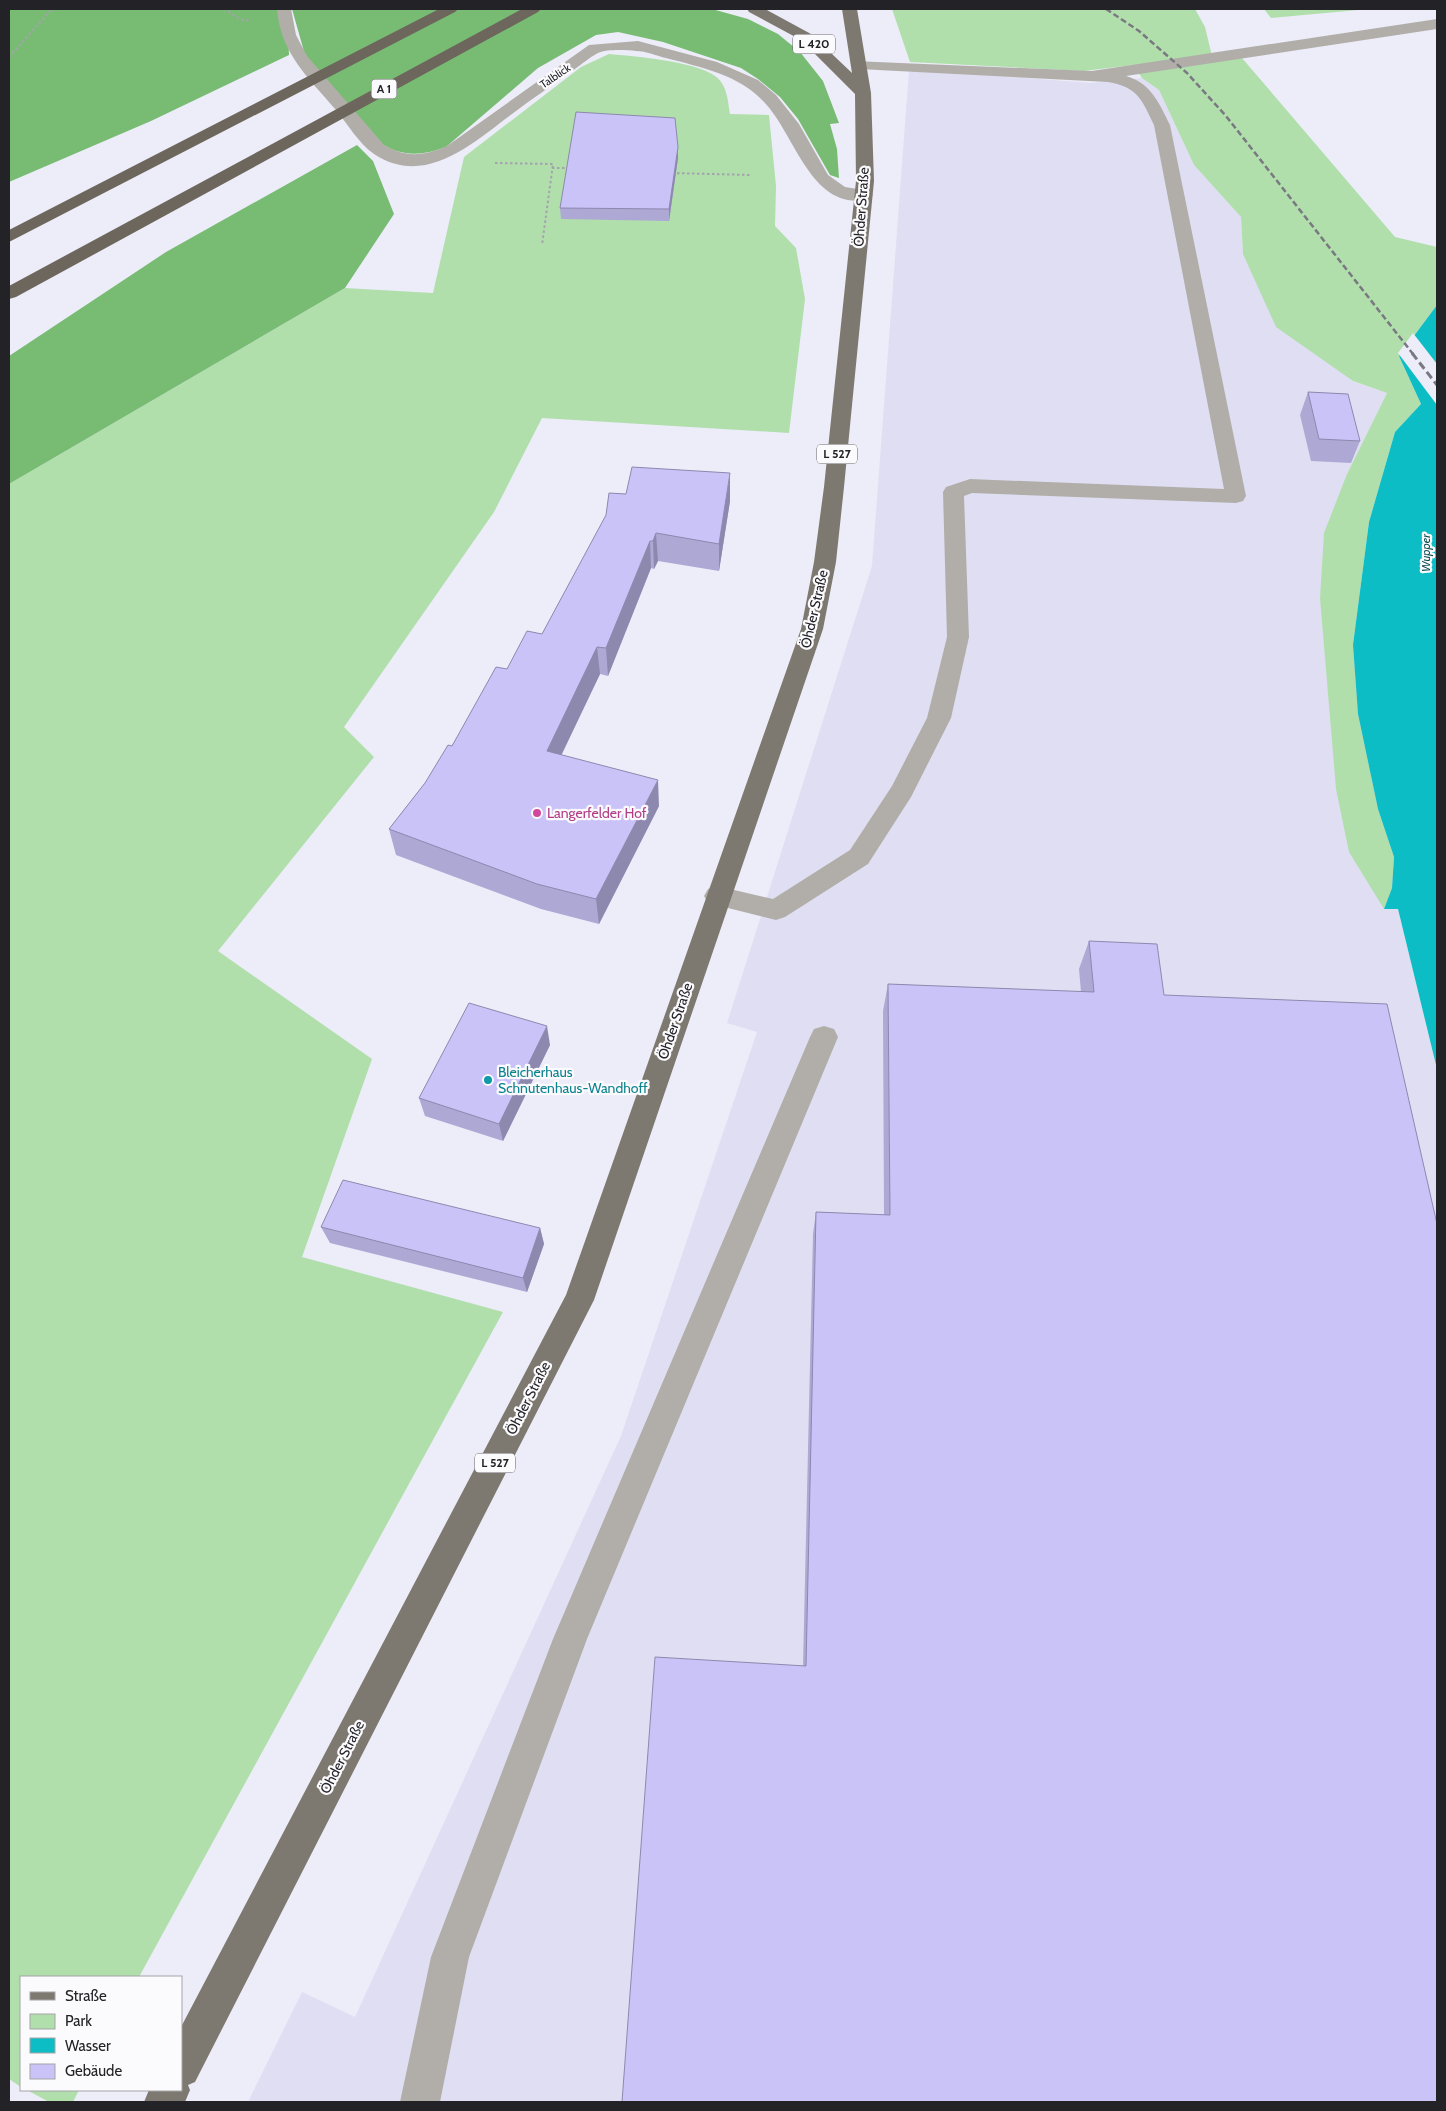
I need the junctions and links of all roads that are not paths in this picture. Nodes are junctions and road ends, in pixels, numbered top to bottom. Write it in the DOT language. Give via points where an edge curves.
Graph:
graph roads {
  1 [pos="284,9"];
  2 [pos="450,9"];
  3 [pos="533,9"];
  4 [pos="754,9"];
  5 [pos="850,9"];
  6 [pos="1437,24"];
  7 [pos="860,64"];
  8 [pos="1092,76"];
  9 [pos="863,93"];
  10 [pos="864,195"];
  11 [pos="9,237"];
  12 [pos="9,293"];
  13 [pos="717,896"];
  14 [pos="824,1037"];
  15 [pos="182,2066"];
  16 [pos="420,2102"];
  1 -- 10 [label="street, Talblick" via="288,35 300,58 378,149 392,158 418,161 440,156 453,150 595,48 638,46 711,64 752,83 770,98 793,128 822,178 840,192"];
  2 -- 11 [label="highway"];
  3 -- 12 [label="highway, A 1"];
  4 -- 9 [label="main road, L 420" via="806,37"];
  5 -- 7 [label="main road, Öhder Straße / L 527"];
  6 -- 8 [label="street"];
  7 -- 8 [label="street"];
  7 -- 9 [label="main road, Öhder Straße / L 527"];
  8 -- 13 [label="street" via="1122,78 1136,84 1146,92 1162,125 1236,496 970,486 954,492 958,637 940,718 902,791 859,857 776,910"];
  9 -- 10 [label="main road, Öhder Straße / L 527"];
  10 -- 13 [label="main road, Öhder Straße / L 527" via="834,487 812,629"];
  13 -- 15 [label="main road, Öhder Straße / L 527" via="579,1300"];
  14 -- 16 [label="street" via="570,1639 450,1957"];
}
